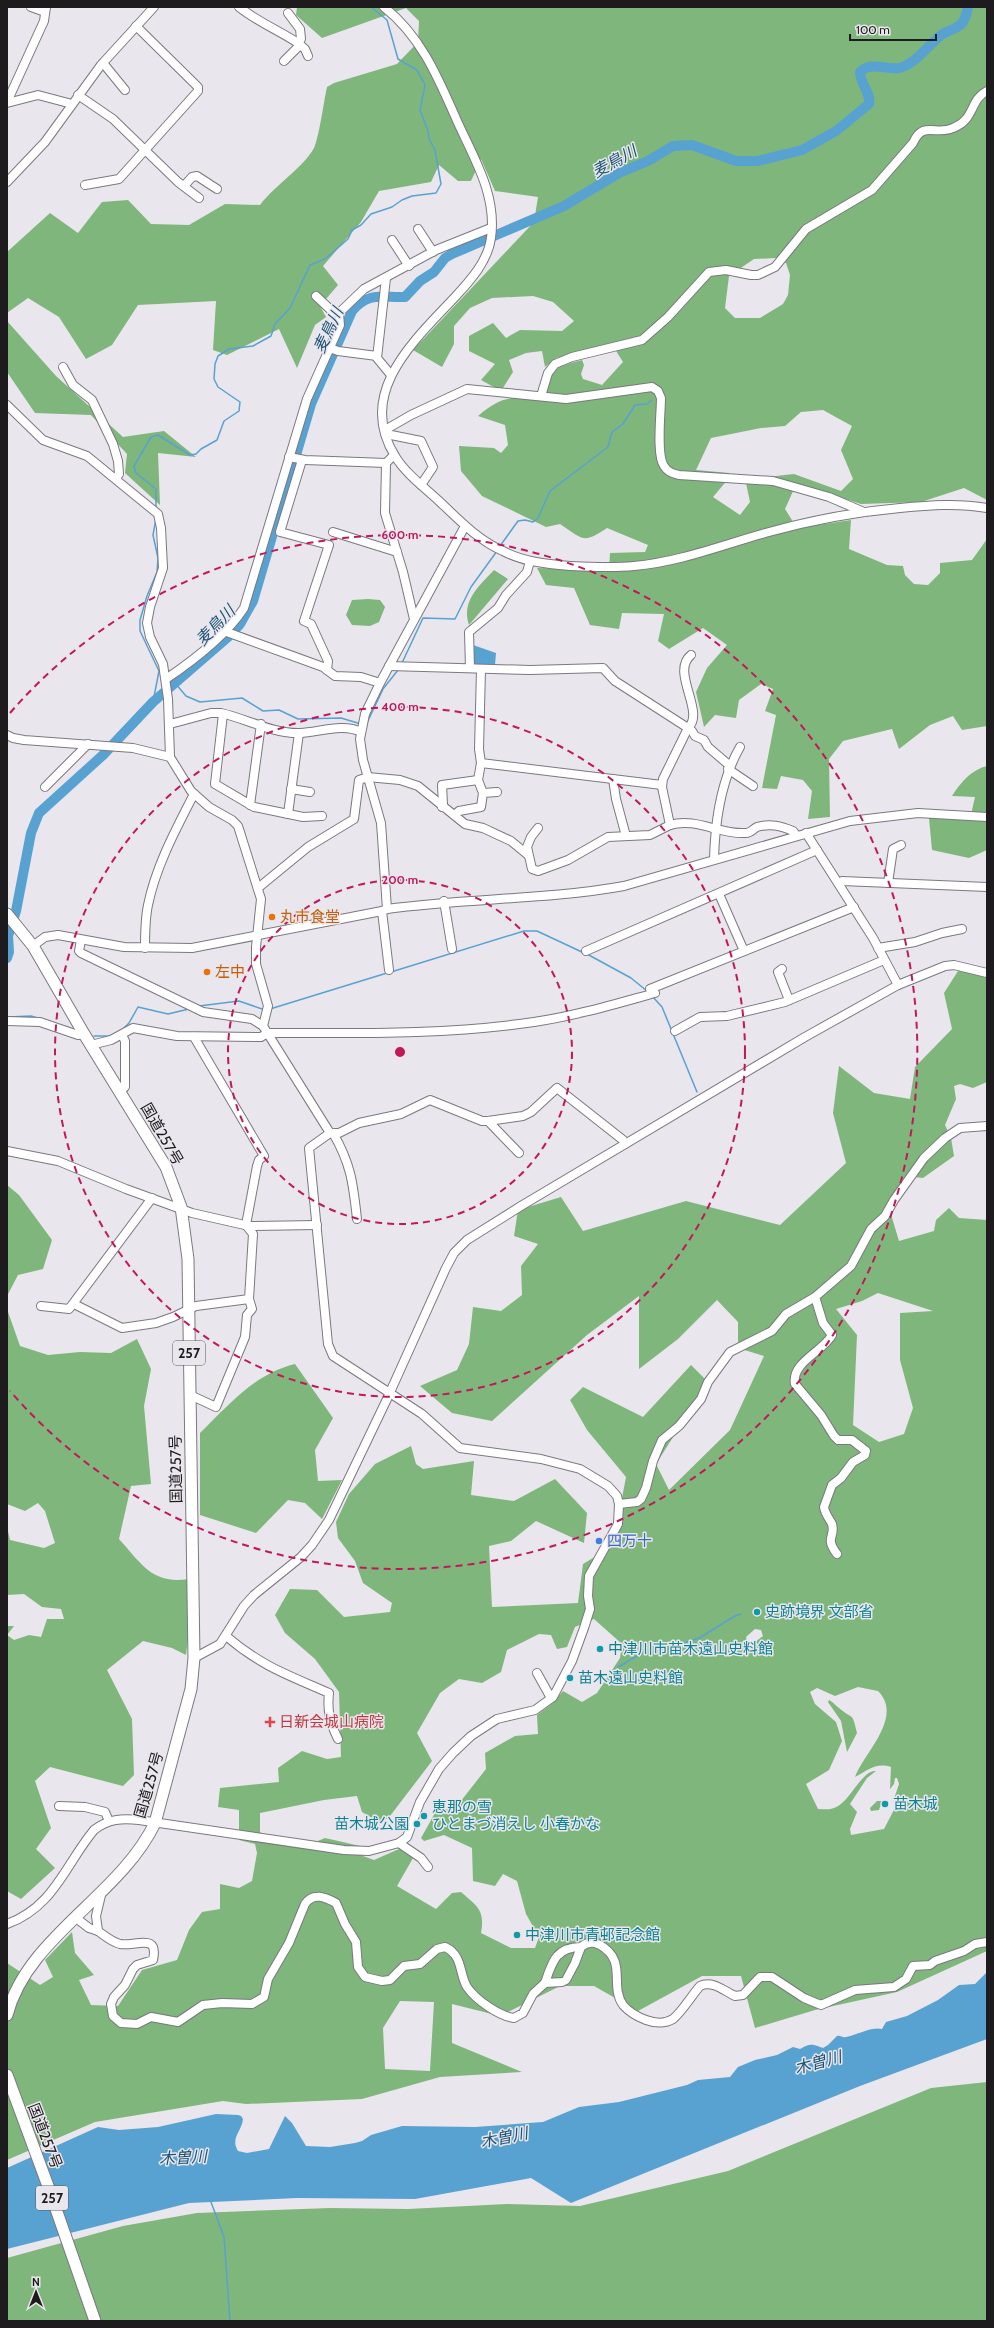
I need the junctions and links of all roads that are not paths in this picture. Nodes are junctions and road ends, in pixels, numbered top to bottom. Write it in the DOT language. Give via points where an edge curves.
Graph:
graph roads {
  1 [pos="31,7"];
  2 [pos="154,7"];
  3 [pos="240,7"];
  4 [pos="384,7"];
  5 [pos="45,10"];
  6 [pos="288,14"];
  7 [pos="136,26"];
  8 [pos="298,43"];
  9 [pos="308,56"];
  10 [pos="284,60"];
  11 [pos="103,63"];
  12 [pos="125,90"];
  13 [pos="987,91"];
  14 [pos="78,95"];
  15 [pos="7,102"];
  16 [pos="72,104"];
  17 [pos="145,150"];
  18 [pos="7,182"];
  19 [pos="85,185"];
  20 [pos="184,186"];
  21 [pos="217,189"];
  22 [pos="199,198"];
  23 [pos="492,228"];
  24 [pos="418,229"];
  25 [pos="392,240"];
  26 [pos="433,252"];
  27 [pos="409,266"];
  28 [pos="386,278"];
  29 [pos="316,296"];
  30 [pos="339,313"];
  31 [pos="330,348"];
  32 [pos="377,356"];
  33 [pos="63,367"];
  34 [pos="391,375"];
  35 [pos="541,396"];
  36 [pos="7,405"];
  37 [pos="386,432"];
  38 [pos="394,455"];
  39 [pos="289,457"];
  40 [pos="302,460"];
  41 [pos="386,464"];
  42 [pos="116,478"];
  43 [pos="421,485"];
  44 [pos="987,508"];
  45 [pos="864,512"];
  46 [pos="465,526"];
  47 [pos="333,532"];
  48 [pos="397,552"];
  49 [pos="530,561"];
  50 [pos="414,619"];
  51 [pos="224,632"];
  52 [pos="691,655"];
  53 [pos="389,666"];
  54 [pos="470,668"];
  55 [pos="481,668"];
  56 [pos="327,670"];
  57 [pos="166,679"];
  58 [pos="380,683"];
  59 [pos="224,714"];
  60 [pos="170,724"];
  61 [pos="261,724"];
  62 [pos="688,728"];
  63 [pos="361,732"];
  64 [pos="299,733"];
  65 [pos="7,734"];
  66 [pos="88,744"];
  67 [pos="740,747"];
  68 [pos="170,757"];
  69 [pos="481,763"];
  70 [pos="729,767"];
  71 [pos="368,777"];
  72 [pos="613,779"];
  73 [pos="478,780"];
  74 [pos="662,785"];
  75 [pos="753,786"];
  76 [pos="45,787"];
  77 [pos="291,789"];
  78 [pos="310,792"];
  79 [pos="497,792"];
  80 [pos="483,793"];
  81 [pos="194,794"];
  82 [pos="250,805"];
  83 [pos="442,807"];
  84 [pos="288,814"];
  85 [pos="454,815"];
  86 [pos="322,816"];
  87 [pos="987,818"];
  88 [pos="670,825"];
  89 [pos="538,828"];
  90 [pos="715,829"];
  91 [pos="806,833"];
  92 [pos="626,836"];
  93 [pos="796,836"];
  94 [pos="901,845"];
  95 [pos="817,850"];
  96 [pos="528,855"];
  97 [pos="714,859"];
  98 [pos="839,883"];
  99 [pos="888,884"];
  100 [pos="987,887"];
  101 [pos="258,888"];
  102 [pos="719,894"];
  103 [pos="444,901"];
  104 [pos="854,907"];
  105 [pos="384,910"];
  106 [pos="11,918"];
  107 [pos="962,930"];
  108 [pos="258,935"];
  109 [pos="81,940"];
  110 [pos="33,946"];
  111 [pos="144,948"];
  112 [pos="878,948"];
  113 [pos="452,950"];
  114 [pos="586,951"];
  115 [pos="744,951"];
  116 [pos="884,960"];
  117 [pos="782,969"];
  118 [pos="389,970"];
  119 [pos="987,973"];
  120 [pos="898,984"];
  121 [pos="789,1000"];
  122 [pos="7,1021"];
  123 [pos="265,1029"];
  124 [pos="675,1031"];
  125 [pos="84,1034"];
  126 [pos="122,1035"];
  127 [pos="194,1037"];
  128 [pos="91,1045"];
  129 [pos="120,1091"];
  130 [pos="488,1121"];
  131 [pos="987,1126"];
  132 [pos="332,1133"];
  133 [pos="625,1144"];
  134 [pos="7,1151"];
  135 [pos="519,1153"];
  136 [pos="152,1198"];
  137 [pos="181,1208"];
  138 [pos="357,1219"];
  139 [pos="246,1225"];
  140 [pos="317,1225"];
  141 [pos="815,1297"];
  142 [pos="249,1299"];
  143 [pos="74,1304"];
  144 [pos="41,1306"];
  145 [pos="189,1309"];
  146 [pos="390,1392"];
  147 [pos="190,1395"];
  148 [pos="619,1504"];
  149 [pos="837,1554"];
  150 [pos="226,1636"];
  151 [pos="194,1658"];
  152 [pos="537,1673"];
  153 [pos="551,1698"];
  154 [pos="338,1739"];
  155 [pos="59,1806"];
  156 [pos="109,1821"];
  157 [pos="155,1823"];
  158 [pos="399,1843"];
  159 [pos="428,1867"];
  160 [pos="102,1891"];
  161 [pos="76,1918"];
  162 [pos="7,1924"];
  163 [pos="98,1931"];
  164 [pos="987,1942"];
  165 [pos="580,1947"];
  166 [pos="545,1983"];
  167 [pos="7,2015"];
  168 [pos="7,2075"];
  169 [pos="95,2321"];
  1 -- 5 [label="street"];
  2 -- 7 [label="street"];
  3 -- 8 [label="street" via="254,19 274,27"];
  4 -- 23 [label="street" via="410,31 435,72 485,181 492,210"];
  5 -- 15 [label="street" via="38,36"];
  6 -- 8 [label="street" via="300,29 301,39"];
  7 -- 11 [label="street"];
  7 -- 17 [label="street" via="198,86 198,91"];
  8 -- 9 [label="street"];
  8 -- 10 [label="street" via="298,47"];
  11 -- 12 [label="street"];
  11 -- 14 [label="street"];
  13 -- 35 [label="street" via="977,98 968,118 962,123 952,129 926,129 917,134 913,143 872,190 806,229 775,267 751,276 726,270 709,272 668,317 642,340 555,364 548,372"];
  14 -- 16 [label="street"];
  14 -- 17 [label="street" via="113,119"];
  15 -- 16 [label="street" via="38,95"];
  16 -- 18 [label="street" via="48,138"];
  17 -- 19 [label="street" via="119,179"];
  17 -- 20 [label="street"];
  20 -- 21 [label="street" via="192,177 197,176"];
  20 -- 22 [label="street"];
  23 -- 26 [label="street"];
  23 -- 34 [label="street" via="491,240 481,265 410,346"];
  24 -- 26 [label="street"];
  25 -- 27 [label="street"];
  26 -- 27 [label="street"];
  27 -- 28 [label="street"];
  28 -- 30 [label="street" via="359,292"];
  28 -- 32 [label="street"];
  29 -- 30 [label="street" via="333,312"];
  30 -- 31 [label="street" via="340,324"];
  31 -- 32 [label="street"];
  31 -- 39 [label="street" via="307,399"];
  32 -- 34 [label="street" via="378,362"];
  33 -- 42 [label="street" via="73,385 92,400 102,420 118,460 119,474"];
  34 -- 37 [label="street" via="384,399"];
  35 -- 37 [label="street" via="467,389 411,415"];
  35 -- 45 [label="street" via="566,399 652,387 658,391 661,398 661,456 664,467 670,472 679,475 773,480 835,499"];
  36 -- 42 [label="street" via="43,440 87,456"];
  37 -- 38 [label="street"];
  37 -- 43 [label="street" via="421,441 433,467"];
  38 -- 41 [label="street"];
  38 -- 43 [label="street"];
  39 -- 40 [label="street"];
  39 -- 51 [label="street" via="248,597 240,614"];
  40 -- 41 [label="street"];
  40 -- 56 [label="street" via="280,532 329,545 304,621 311,624 328,661"];
  41 -- 48 [label="street" via="385,513"];
  42 -- 57 [label="street" via="158,514 163,568 147,623 150,637 164,664"];
  43 -- 46 [label="street"];
  44 -- 45 [label="street" via="940,504"];
  45 -- 49 [label="street" via="771,531 646,565 608,567"];
  46 -- 49 [label="street" via="494,547"];
  46 -- 50 [label="street"];
  47 -- 48 [label="street"];
  48 -- 50 [label="street"];
  49 -- 54 [label="street" via="527,572 498,608 469,632"];
  50 -- 53 [label="street"];
  51 -- 56 [label="street"];
  51 -- 57 [label="street"];
  52 -- 62 [label="street" via="686,662 686,681 695,714"];
  53 -- 54 [label="street"];
  53 -- 58 [label="street"];
  54 -- 55 [label="street"];
  55 -- 62 [label="street" via="603,668 615,681"];
  55 -- 69 [label="street"];
  56 -- 58 [label="street" via="335,676 361,677"];
  57 -- 60 [label="street"];
  58 -- 63 [label="street" via="368,706"];
  59 -- 60 [label="street" via="211,713"];
  59 -- 61 [label="street"];
  59 -- 82 [label="street" via="215,784"];
  60 -- 68 [label="street"];
  61 -- 64 [label="street" via="284,732"];
  61 -- 82 [label="street"];
  62 -- 70 [label="street" via="695,736 704,740"];
  62 -- 74 [label="street"];
  63 -- 64 [label="street" via="351,727"];
  63 -- 71 [label="street" via="361,748"];
  64 -- 77 [label="street"];
  65 -- 66 [label="street" via="24,740"];
  66 -- 68 [label="street" via="133,748"];
  66 -- 76 [label="street"];
  67 -- 70 [label="street"];
  68 -- 81 [label="street"];
  69 -- 72 [label="street"];
  69 -- 73 [label="street"];
  70 -- 75 [label="street"];
  70 -- 90 [label="street"];
  71 -- 83 [label="street" via="410,782 424,790"];
  71 -- 101 [label="street" via="359,780 354,819 308,847"];
  71 -- 105 [label="street" via="381,823"];
  72 -- 74 [label="street"];
  72 -- 92 [label="street"];
  73 -- 80 [label="street"];
  73 -- 83 [label="street" via="442,785"];
  74 -- 88 [label="street"];
  77 -- 78 [label="street"];
  77 -- 84 [label="street"];
  79 -- 80 [label="street"];
  80 -- 85 [label="street" via="481,807 459,811"];
  81 -- 101 [label="street" via="238,826"];
  81 -- 111 [label="street" via="152,887 147,907"];
  82 -- 84 [label="street"];
  83 -- 85 [label="street"];
  84 -- 86 [label="street" via="303,817"];
  85 -- 96 [label="street" via="465,824 483,828 511,840"];
  87 -- 91 [label="street" via="918,813 850,821"];
  88 -- 90 [label="street" via="691,823"];
  88 -- 92 [label="street" via="655,834"];
  89 -- 96 [label="street" via="527,847"];
  90 -- 93 [label="street" via="746,833 771,824 793,831"];
  90 -- 97 [label="street"];
  91 -- 93 [label="street"];
  91 -- 95 [label="street"];
  92 -- 96 [label="street" via="608,837 573,858 538,871 532,869"];
  93 -- 97 [label="street"];
  94 -- 99 [label="street" via="893,849"];
  95 -- 98 [label="street"];
  95 -- 102 [label="street"];
  97 -- 103 [label="street" via="606,889"];
  98 -- 99 [label="street"];
  98 -- 104 [label="street"];
  99 -- 100 [label="street"];
  101 -- 108 [label="street" via="261,911"];
  102 -- 114 [label="street"];
  102 -- 115 [label="street"];
  103 -- 105 [label="street"];
  103 -- 113 [label="street"];
  104 -- 112 [label="street"];
  104 -- 115 [label="street"];
  105 -- 108 [label="street"];
  105 -- 118 [label="street"];
  106 -- 110 [label="highway, 国道257号 / 257"];
  107 -- 112 [label="street" via="942,933 916,942"];
  108 -- 111 [label="street" via="192,948"];
  108 -- 123 [label="street" via="256,964 267,998 268,1011"];
  109 -- 110 [label="street" via="58,934 51,935"];
  109 -- 111 [label="street"];
  109 -- 123 [label="street" via="81,953 205,1013 252,1019"];
  110 -- 125 [label="highway, 国道257号 / 257"];
  112 -- 116 [label="street"];
  115 -- 123 [label="street" via="652,991 566,1016 502,1026 361,1032"];
  116 -- 120 [label="street"];
  116 -- 121 [label="street"];
  117 -- 121 [label="street" via="778,972"];
  119 -- 120 [label="street" via="954,965 945,966"];
  120 -- 133 [label="street"];
  121 -- 124 [label="street" via="727,1016 700,1017"];
  122 -- 125 [label="street" via="31,1020 78,1035"];
  123 -- 127 [label="street" via="261,1037"];
  123 -- 132 [label="street"];
  125 -- 128 [label="highway, 国道257号 / 257"];
  126 -- 127 [label="street" via="133,1028"];
  126 -- 128 [label="street"];
  126 -- 129 [label="street" via="125,1041 125,1087"];
  127 -- 139 [label="street" via="264,1156 257,1166"];
  128 -- 129 [label="highway, 国道257号 / 257"];
  129 -- 137 [label="highway, 国道257号 / 257" via="166,1167"];
  130 -- 132 [label="street" via="482,1121 430,1100 401,1114 367,1120 339,1133"];
  130 -- 133 [label="street" via="523,1116 531,1112 556,1088"];
  130 -- 135 [label="street"];
  131 -- 141 [label="street" via="960,1128 924,1158 885,1216 871,1229 851,1266"];
  132 -- 138 [label="street" via="346,1155"];
  132 -- 140 [label="street" via="309,1148"];
  133 -- 146 [label="street" via="467,1240 454,1254"];
  134 -- 136 [label="street" via="58,1161"];
  136 -- 137 [label="street"];
  136 -- 143 [label="street"];
  137 -- 139 [label="street" via="192,1213"];
  137 -- 145 [label="highway, 国道257号 / 257" via="187,1238"];
  139 -- 140 [label="street"];
  139 -- 142 [label="street" via="253,1234"];
  140 -- 146 [label="street" via="330,1351 333,1356"];
  141 -- 148 [label="street" via="786,1314 766,1336 733,1348 708,1382 701,1399 679,1426 662,1440 640,1499 637,1502"];
  141 -- 149 [label="street" via="822,1323 832,1336 801,1365 795,1374 795,1384 838,1440 852,1440 866,1451 865,1455 853,1462 832,1485 824,1507 832,1525 831,1546"];
  142 -- 145 [label="street"];
  142 -- 147 [label="street" via="252,1309 247,1315 245,1337 216,1407"];
  143 -- 144 [label="street" via="69,1309 61,1310"];
  143 -- 145 [label="street" via="122,1328 156,1323"];
  145 -- 147 [label="highway, 国道257号 / 257"];
  146 -- 148 [label="street" via="427,1418 460,1448 541,1459 580,1469 608,1486 617,1496"];
  146 -- 150 [label="street" via="329,1520 301,1557 244,1606"];
  147 -- 151 [label="highway, 国道257号 / 257"];
  148 -- 153 [label="street" via="618,1524 588,1576 590,1609 565,1675"];
  150 -- 151 [label="street" via="220,1644"];
  150 -- 154 [label="street" via="246,1654 268,1667 329,1693 328,1714"];
  151 -- 157 [label="highway, 国道257号 / 257" via="191,1689"];
  152 -- 153 [label="street"];
  153 -- 158 [label="street" via="535,1710 497,1719 477,1731 453,1752 439,1769 420,1802 407,1837"];
  155 -- 156 [label="street" via="85,1807 105,1812"];
  156 -- 157 [label="street" via="127,1818"];
  156 -- 162 [label="street" via="88,1837 54,1891 27,1914"];
  157 -- 158 [label="street" via="344,1850 369,1851"];
  157 -- 160 [label="highway, 国道257号 / 257" via="137,1855"];
  158 -- 159 [label="street" via="421,1858"];
  160 -- 161 [label="highway, 国道257号 / 257"];
  160 -- 163 [label="street" via="96,1916"];
  161 -- 163 [label="street"];
  161 -- 167 [label="highway, 国道257号 / 257" via="27,1970 12,1998"];
  163 -- 166 [label="street" via="121,1944 146,1942 152,1944 154,1949 153,1960 133,1969 114,1997 111,2010 113,2016 121,2023 137,2024 151,2017 178,2022 203,2005 257,2002 266,1993 268,1979 290,1943 305,1904 316,1896 325,1897 336,1903 356,1942 358,1967 370,1980 390,1980 404,1966 420,1964 437,1949 445,1947 455,1954 467,1987 499,2013 514,2018 523,2014 533,1994"];
  164 -- 165 [label="street" via="975,1944 930,1965 913,1966 906,1979 894,1987 855,1990 821,2005 804,1998 772,1977 760,1977 742,1995 735,1996 714,1984 706,1983 700,1986 673,2019 662,2022 641,2018 624,2005 619,1994 616,1964 607,1950 596,1943"];
  165 -- 166 [label="street" via="568,1947 560,1952"];
  165 -- 166 [label="street" via="576,1963 566,1980"];
  168 -- 169 [label="highway, 国道257号 / 257"];
}
